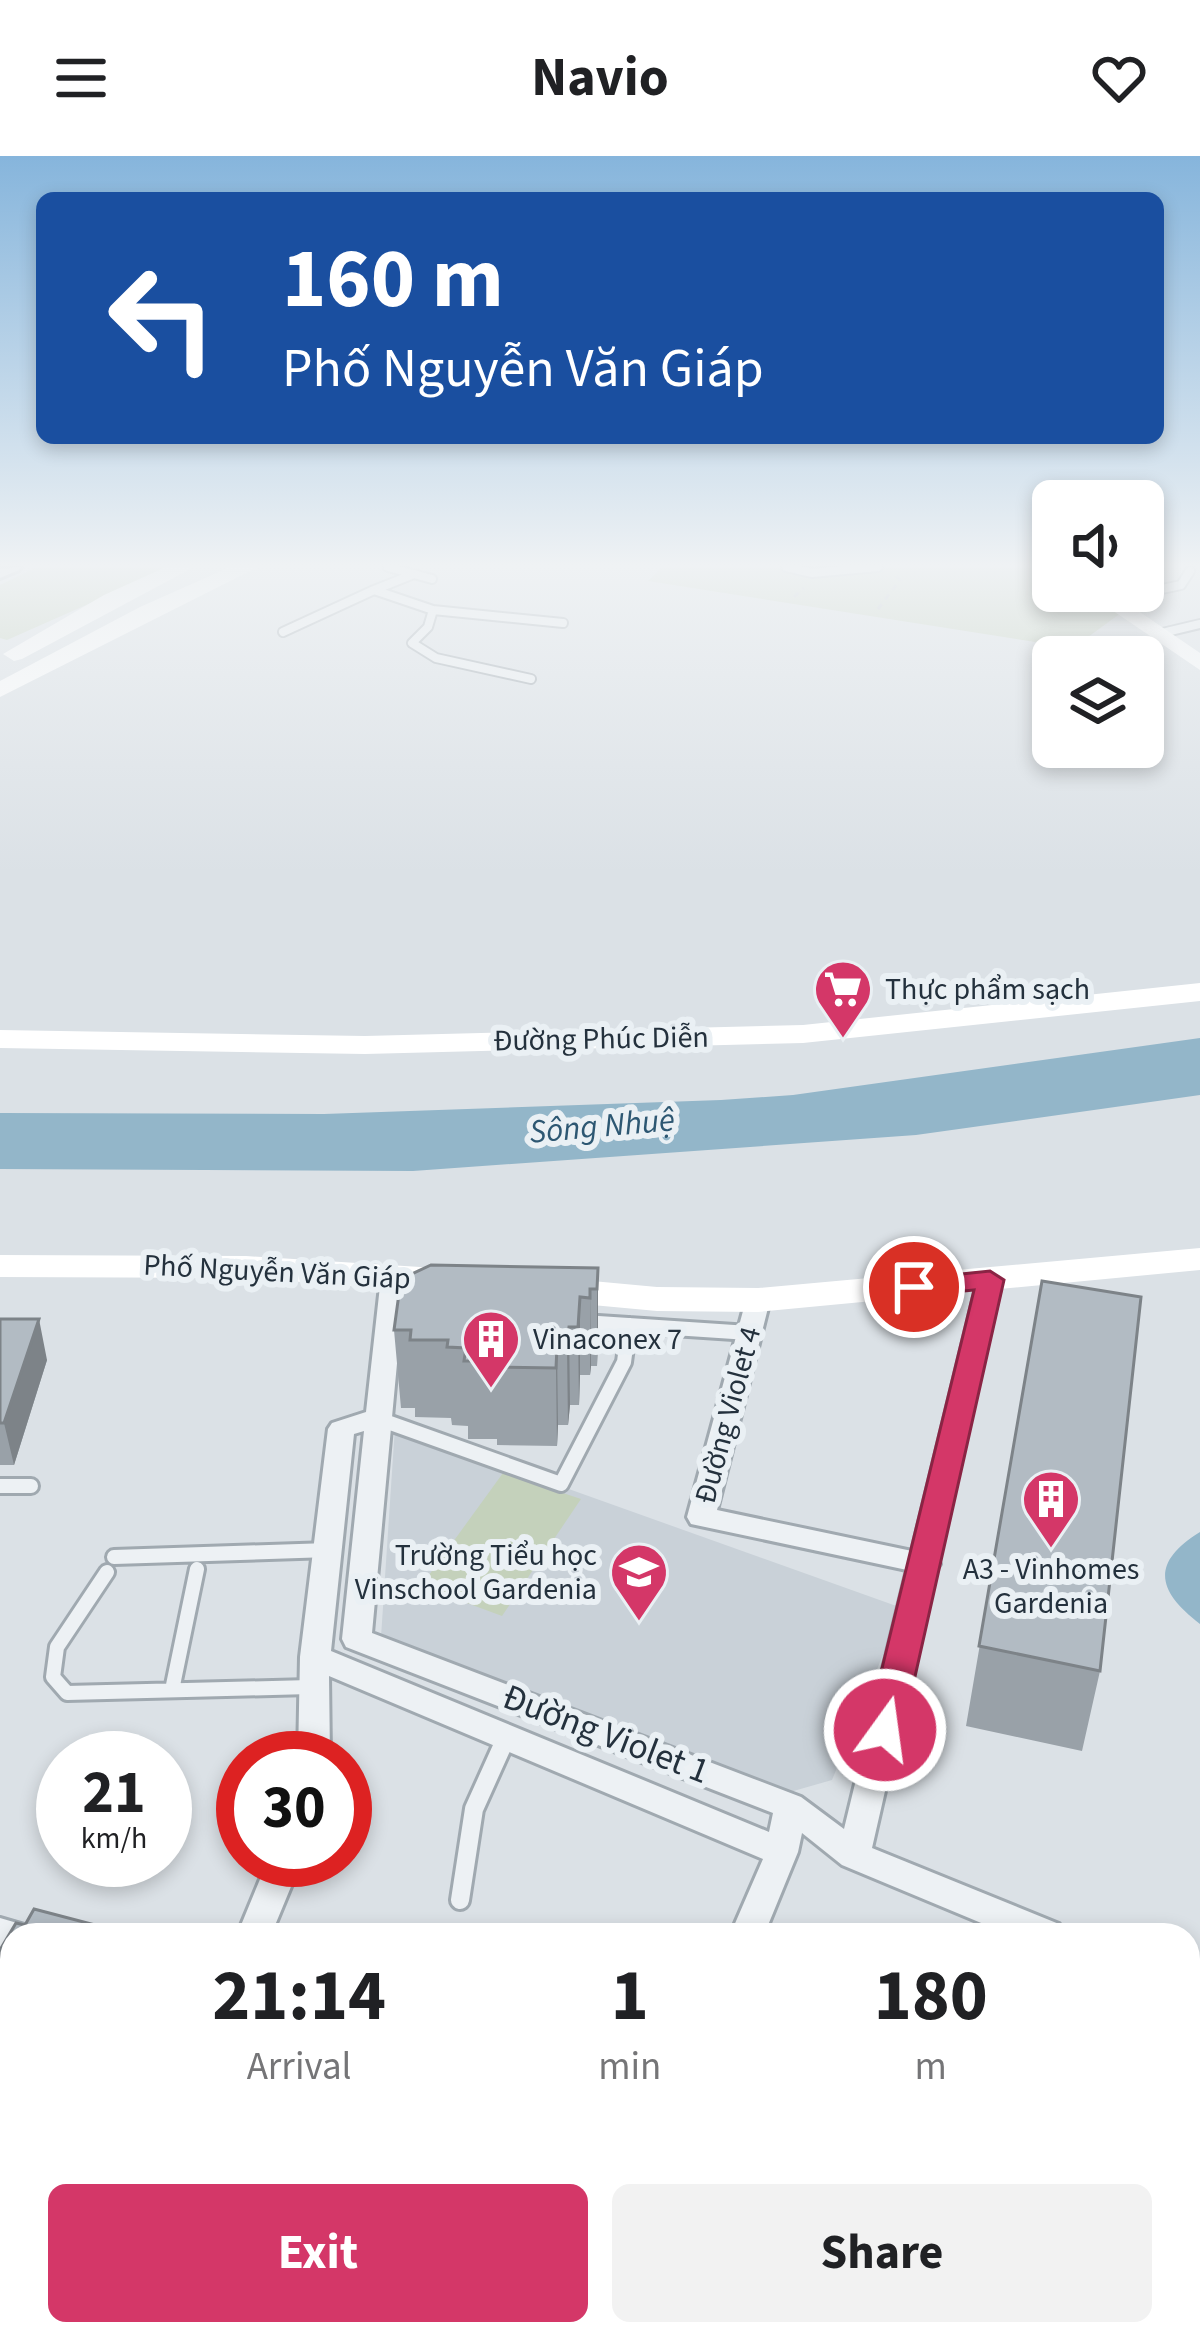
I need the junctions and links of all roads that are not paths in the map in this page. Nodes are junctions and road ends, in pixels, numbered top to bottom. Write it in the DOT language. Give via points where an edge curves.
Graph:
graph roads {
  1 [pos="26,669"];
  2 [pos="486,669"];
  3 [pos="531,679"];
  4 [pos="0,690"];
  5 [pos="1200,992"];
  6 [pos="0,1039"];
  7 [pos="1200,1259"];
  8 [pos="0,1266"];
  9 [pos="990,1280"];
  10 [pos="407,1294"];
  11 [pos="754,1316"];
  12 [pos="560,1320"];
  13 [pos="629,1325"];
  14 [pos="378,1418"];
  15 [pos="0,1486"];
  16 [pos="31,1486"];
  17 [pos="330,1550"];
  18 [pos="926,1564"];
  19 [pos="197,1569"];
  20 [pos="312,1672"];
  21 [pos="172,1690"];
  22 [pos="313,1731"];
  23 [pos="506,1737"];
  24 [pos="790,1806"];
  25 [pos="782,1852"];
  26 [pos="854,1855"];
  27 [pos="274,1887"];
  28 [pos="460,1900"];
  29 [pos="259,1923"];
  30 [pos="752,1923"];
  31 [pos="1018,1923"];
  1 -- 4 [label="street"];
  2 -- 3 [label="lane"];
  5 -- 6 [label="street, Đường Phúc Diễn" via="803,1034 365,1045"];
  7 -- 9 [label="street, Phố Nguyễn Văn Giáp"];
  8 -- 10 [label="street, Phố Nguyễn Văn Giáp" via="144,1264"];
  9 -- 11 [label="street, Phố Nguyễn Văn Giáp"];
  9 -- 18 [label="street"];
  10 -- 11 [label="street, Phố Nguyễn Văn Giáp" via="506,1286 657,1298"];
  10 -- 14 [label="street"];
  11 -- 13 [label="lane"];
  11 -- 18 [label="street, Đường Violet 4" via="700,1517"];
  12 -- 13 [label="lane"];
  13 -- 14 [label="lane" via="623,1362 561,1484"];
  14 -- 17 [label="street" via="341,1430"];
  14 -- 24 [label="street, Đường Violet 1" via="357,1640"];
  15 -- 16 [label="lane"];
  17 -- 20 [label="street"];
  17 -- 21 [label="lane" via="110,1564 57,1647 56,1686 68,1693"];
  18 -- 26 [label="street"];
  19 -- 21 [label="lane"];
  20 -- 21 [label="lane"];
  20 -- 22 [label="street"];
  20 -- 23 [label="street"];
  23 -- 25 [label="street"];
  23 -- 28 [label="lane" via="473,1809"];
  24 -- 25 [label="street"];
  24 -- 26 [label="street, Đường Violet 1"];
  25 -- 30 [label="street"];
  26 -- 31 [label="street, Đường Violet 1"];
  27 -- 29 [label="street"];
}
